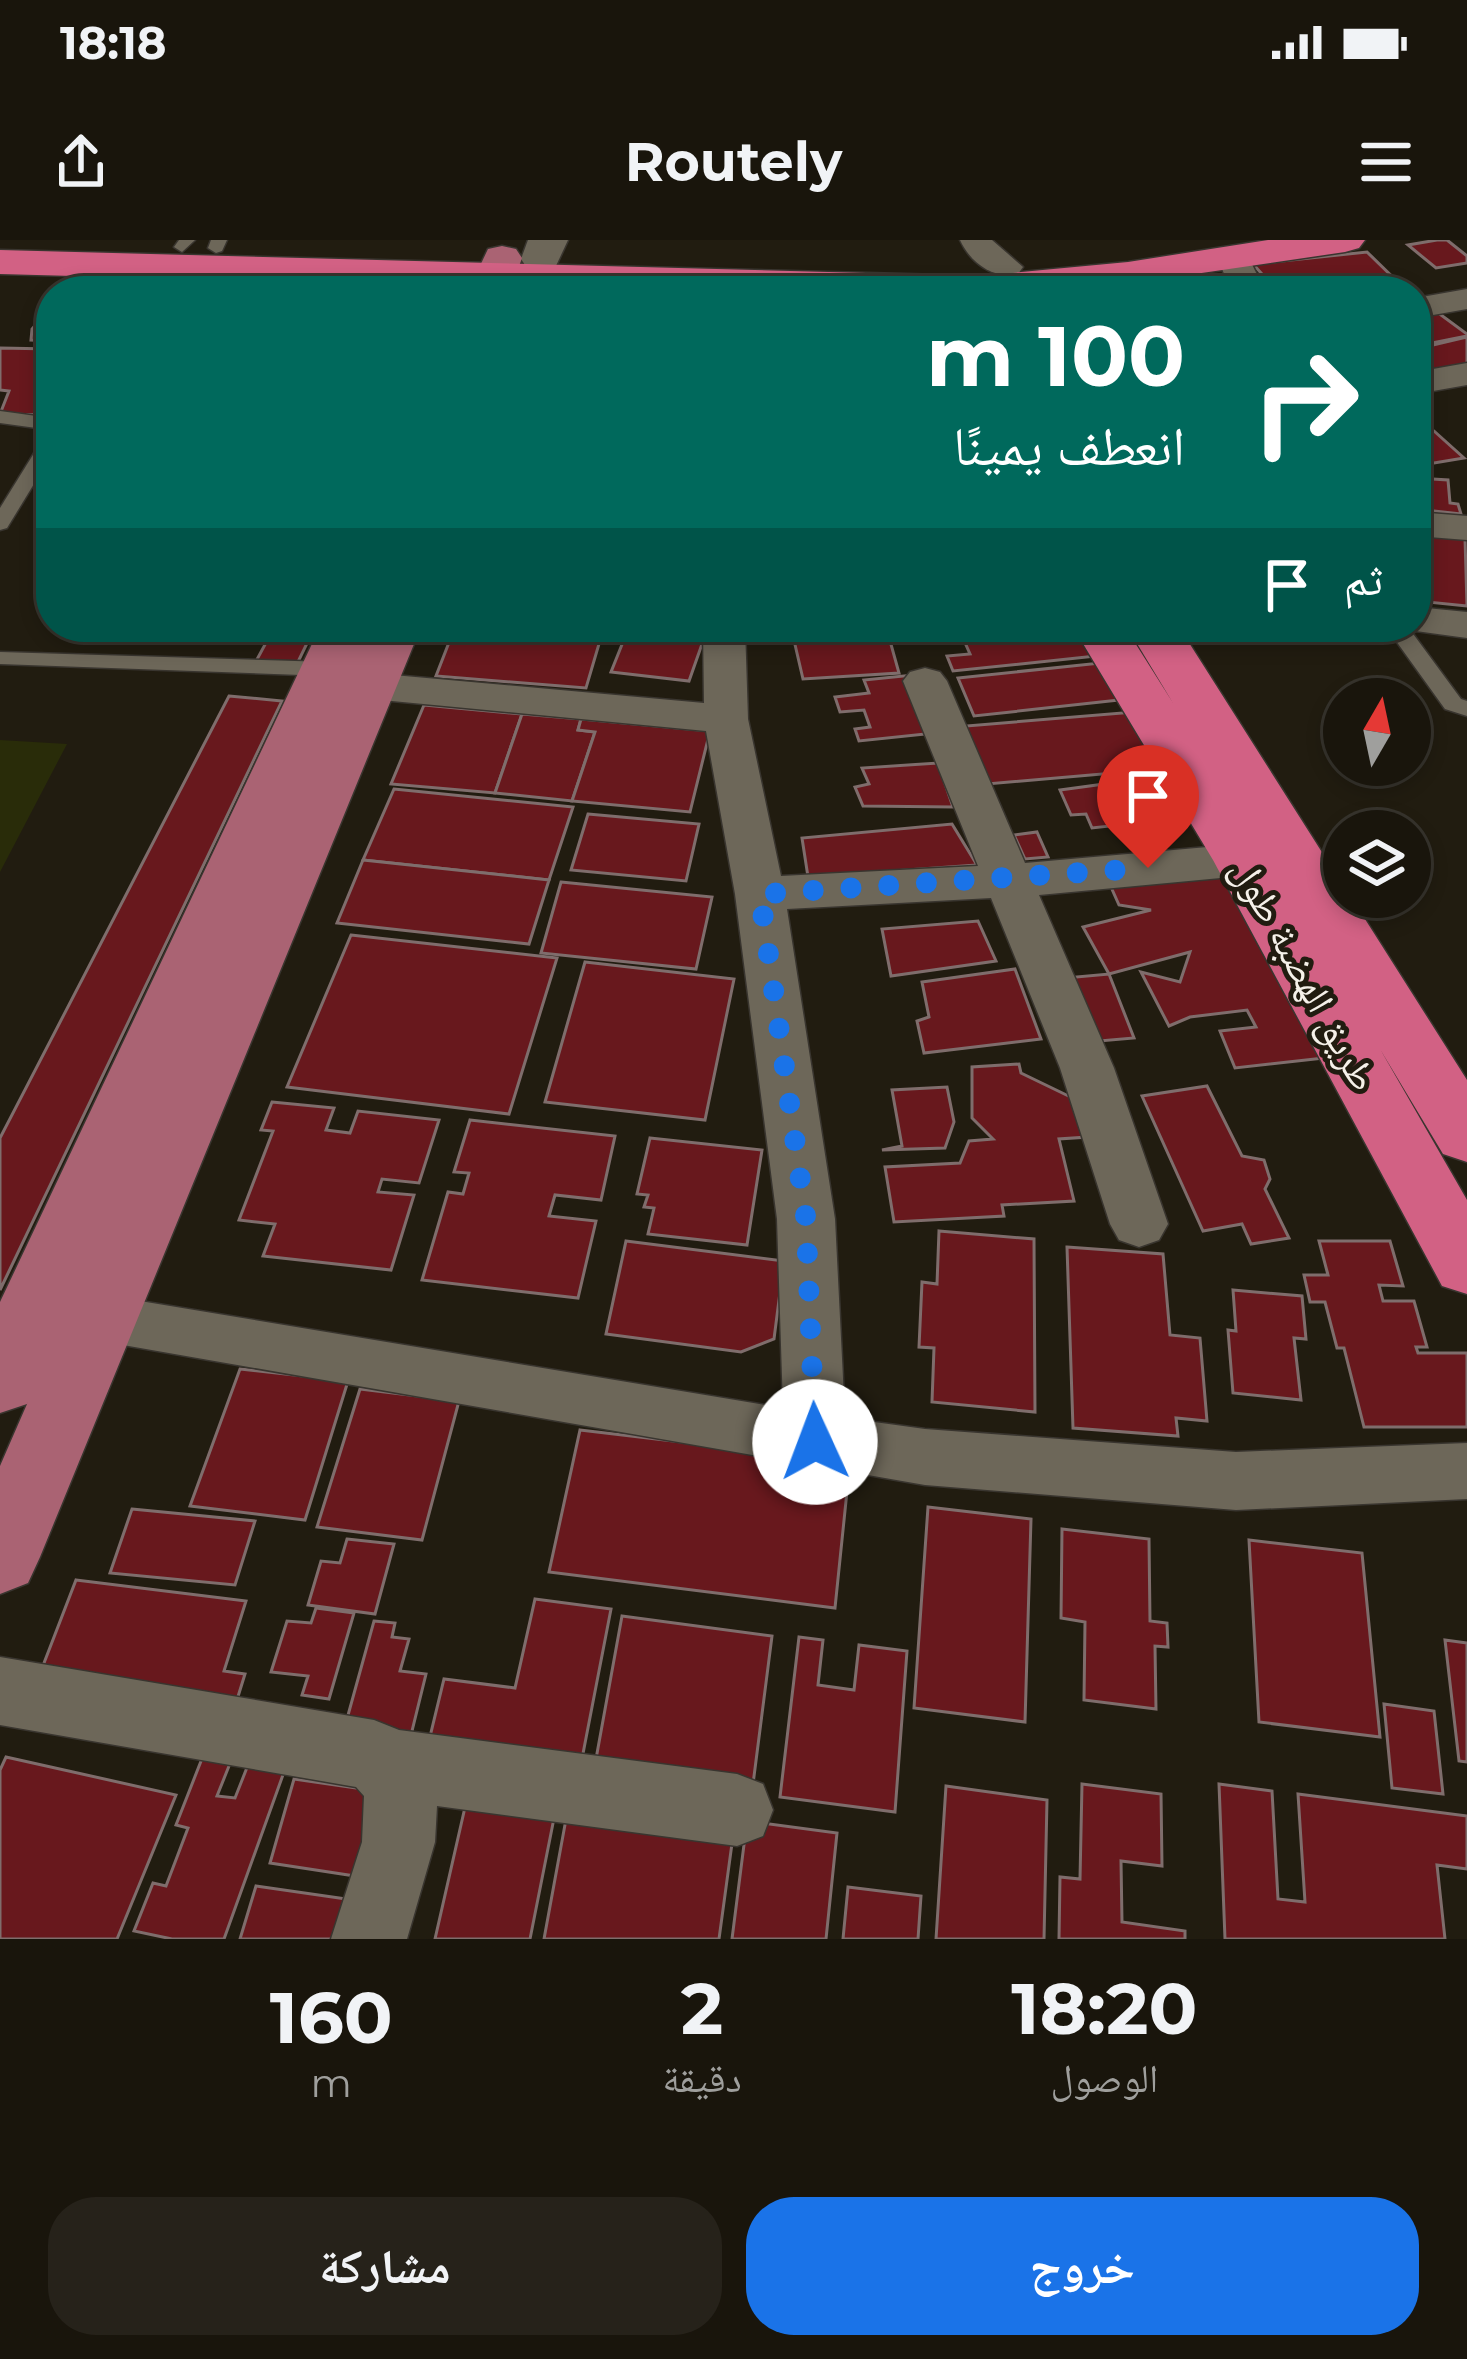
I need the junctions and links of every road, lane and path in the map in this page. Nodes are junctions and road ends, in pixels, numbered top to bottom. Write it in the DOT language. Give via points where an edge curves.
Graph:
graph roads {
  1 [pos="0,240"];
  2 [pos="434,240"];
  3 [pos="620,240"];
  4 [pos="1346,240"];
  5 [pos="201,244"];
  6 [pos="1049,244"];
  7 [pos="894,252"];
  8 [pos="1130,254"];
  9 [pos="0,262"];
  10 [pos="713,262"];
  11 [pos="1229,264"];
  12 [pos="518,267"];
  13 [pos="856,267"];
  14 [pos="305,271"];
  15 [pos="377,272"];
  16 [pos="991,273"];
  17 [pos="625,276"];
  18 [pos="941,276"];
  19 [pos="1467,299"];
  20 [pos="1431,305"];
  21 [pos="1467,374"];
  22 [pos="1431,380"];
  23 [pos="0,417"];
  24 [pos="36,422"];
  25 [pos="36,465"];
  26 [pos="0,524"];
  27 [pos="1431,525"];
  28 [pos="1467,528"];
  29 [pos="1431,622"];
  30 [pos="1467,626"];
  31 [pos="374,642"];
  32 [pos="724,642"];
  33 [pos="1108,642"];
  34 [pos="1162,642"];
  35 [pos="1408,642"];
  36 [pos="0,658"];
  37 [pos="348,661"];
  38 [pos="925,681"];
  39 [pos="1467,710"];
  40 [pos="726,719"];
  41 [pos="1242,860"];
  42 [pos="1006,881"];
  43 [pos="760,894"];
  44 [pos="1467,1136"];
  45 [pos="1139,1224"];
  46 [pos="1467,1265"];
  47 [pos="104,1320"];
  48 [pos="0,1382"];
  49 [pos="815,1442"];
  50 [pos="1467,1471"];
  51 [pos="0,1557"];
  52 [pos="0,1691"];
  53 [pos="387,1764"];
  54 [pos="737,1810"];
  55 [pos="368,1939"];
  1 -- 5 [label="highway"];
  2 -- 15 [label="highway"];
  3 -- 10 [label="highway"];
  4 -- 11 [label="highway"];
  5 -- 15 [label="highway"];
  6 -- 8 [label="highway"];
  7 -- 13 [label="highway"];
  8 -- 11 [label="highway"];
  8 -- 16 [label="highway"];
  9 -- 14 [label="highway"];
  10 -- 12 [label="highway"];
  10 -- 13 [label="highway"];
  11 -- 16 [label="highway"];
  12 -- 14 [label="highway"];
  12 -- 15 [label="highway"];
  12 -- 17 [label="highway"];
  13 -- 16 [label="highway"];
  14 -- 15 [label="highway"];
  16 -- 18 [label="highway"];
  19 -- 20 [label="street"];
  21 -- 22 [label="street"];
  23 -- 24 [label="lane"];
  25 -- 26 [label="lane"];
  27 -- 28 [label="street"];
  29 -- 30 [label="street"];
  31 -- 37 [label="main road"];
  32 -- 40 [label="street"];
  33 -- 41 [label="highway, طريق الهضبة طول"];
  34 -- 44 [label="highway, طريق الهضبة طول"];
  35 -- 39 [label="lane" via="1453,704"];
  36 -- 37 [label="lane"];
  37 -- 40 [label="street"];
  37 -- 47 [label="main road"];
  37 -- 48 [label="main road"];
  38 -- 42 [label="street"];
  40 -- 43 [label="street"];
  41 -- 42 [label="street"];
  41 -- 46 [label="highway, طريق الهضبة طول"];
  42 -- 43 [label="street"];
  42 -- 45 [label="street" via="1087,1068"];
  43 -- 49 [label="street" via="806,1219"];
  47 -- 49 [label="street"];
  47 -- 51 [label="main road"];
  49 -- 50 [label="street" via="1236,1481"];
  52 -- 53 [label="street" via="374,1755"];
  53 -- 54 [label="street"];
  53 -- 55 [label="street" via="403,1798 402,1818"];
}
